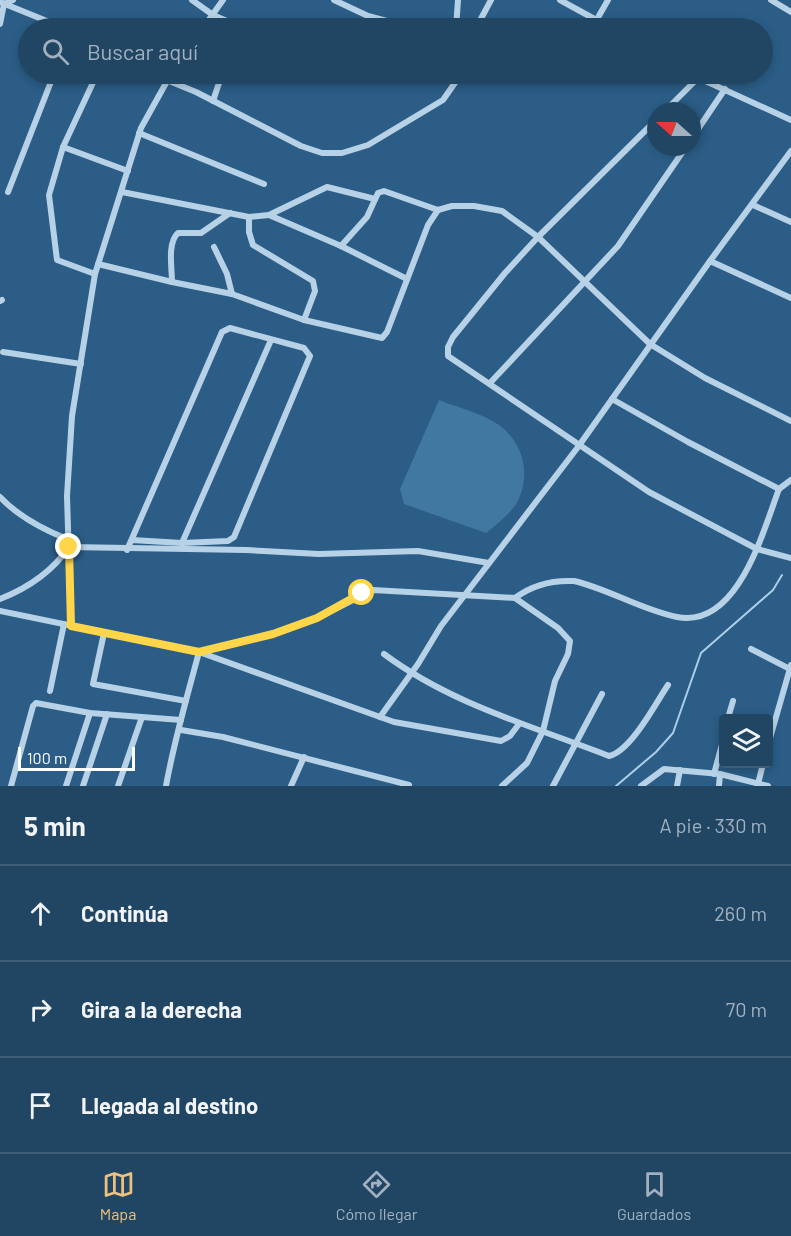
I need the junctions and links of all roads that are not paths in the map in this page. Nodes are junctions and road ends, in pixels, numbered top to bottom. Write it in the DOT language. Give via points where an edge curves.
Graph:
graph roads {
  1 [pos="13,0"];
  2 [pos="192,0"];
  3 [pos="223,0"];
  4 [pos="334,0"];
  5 [pos="459,0"];
  6 [pos="491,0"];
  7 [pos="560,0"];
  8 [pos="608,0"];
  9 [pos="771,0"];
  10 [pos="2,3"];
  11 [pos="791,12"];
  12 [pos="213,15"];
  13 [pos="39,18"];
  14 [pos="211,18"];
  15 [pos="219,18"];
  16 [pos="375,18"];
  17 [pos="457,18"];
  18 [pos="481,18"];
  19 [pos="593,18"];
  20 [pos="598,18"];
  21 [pos="0,24"];
  22 [pos="50,84"];
  23 [pos="92,84"];
  24 [pos="164,84"];
  25 [pos="172,84"];
  26 [pos="219,84"];
  27 [pos="454,84"];
  28 [pos="692,84"];
  29 [pos="713,84"];
  30 [pos="725,89"];
  31 [pos="213,101"];
  32 [pos="674,102"];
  33 [pos="791,120"];
  34 [pos="701,125"];
  35 [pos="647,129"];
  36 [pos="139,133"];
  37 [pos="63,147"];
  38 [pos="791,151"];
  39 [pos="680,156"];
  40 [pos="128,171"];
  41 [pos="264,184"];
  42 [pos="8,192"];
  43 [pos="122,192"];
  44 [pos="375,199"];
  45 [pos="753,205"];
  46 [pos="438,210"];
  47 [pos="230,213"];
  48 [pos="269,215"];
  49 [pos="249,217"];
  50 [pos="791,222"];
  51 [pos="538,237"];
  52 [pos="341,246"];
  53 [pos="214,247"];
  54 [pos="710,261"];
  55 [pos="98,264"];
  56 [pos="95,274"];
  57 [pos="407,279"];
  58 [pos="172,282"];
  59 [pos="584,283"];
  60 [pos="232,294"];
  61 [pos="791,298"];
  62 [pos="304,320"];
  63 [pos="271,340"];
  64 [pos="650,344"];
  65 [pos="3,352"];
  66 [pos="81,364"];
  67 [pos="490,383"];
  68 [pos="612,399"];
  69 [pos="791,421"];
  70 [pos="578,447"];
  71 [pos="791,480"];
  72 [pos="779,489"];
  73 [pos="0,497"];
  74 [pos="67,539"];
  75 [pos="132,540"];
  76 [pos="182,543"];
  77 [pos="69,547"];
  78 [pos="757,549"];
  79 [pos="128,550"];
  80 [pos="791,558"];
  81 [pos="489,563"];
  82 [pos="464,597"];
  83 [pos="515,598"];
  84 [pos="0,599"];
  85 [pos="0,611"];
  86 [pos="63,624"];
  87 [pos="71,626"];
  88 [pos="104,633"];
  89 [pos="751,650"];
  90 [pos="199,652"];
  91 [pos="384,654"];
  92 [pos="790,667"];
  93 [pos="411,674"];
  94 [pos="789,677"];
  95 [pos="668,685"];
  96 [pos="50,691"];
  97 [pos="602,694"];
  98 [pos="186,701"];
  99 [pos="733,701"];
  100 [pos="90,713"];
  101 [pos="107,714"];
  102 [pos="729,714"];
  103 [pos="142,717"];
  104 [pos="380,717"];
  105 [pos="181,720"];
  106 [pos="519,724"];
  107 [pos="181,729"];
  108 [pos="773,729"];
  109 [pos="543,731"];
  110 [pos="578,743"];
  111 [pos="304,757"];
  112 [pos="719,762"];
  113 [pos="764,768"];
  114 [pos="680,770"];
  115 [pos="717,774"];
  116 [pos="409,784"];
  117 [pos="763,785"];
  118 [pos="11,786"];
  119 [pos="66,786"];
  120 [pos="83,786"];
  121 [pos="118,786"];
  122 [pos="166,786"];
  123 [pos="291,786"];
  124 [pos="502,786"];
  125 [pos="554,786"];
  126 [pos="641,786"];
  127 [pos="677,786"];
  128 [pos="719,786"];
  1 -- 10 [label="street"];
  2 -- 12 [label="street"];
  3 -- 12 [label="street"];
  4 -- 16 [label="street"];
  5 -- 17 [label="street"];
  6 -- 18 [label="street"];
  7 -- 19 [label="street"];
  8 -- 20 [label="street"];
  9 -- 11 [label="street"];
  10 -- 13 [label="street"];
  10 -- 21 [label="street"];
  12 -- 14 [label="street"];
  12 -- 15 [label="street"];
  22 -- 42 [label="street"];
  23 -- 37 [label="street"];
  24 -- 36 [label="street"];
  25 -- 31 [label="street"];
  26 -- 31 [label="street"];
  27 -- 31 [label="street" via="443,100 368,145 342,153 322,153 301,146"];
  28 -- 32 [label="street"];
  29 -- 30 [label="street"];
  30 -- 33 [label="street"];
  30 -- 34 [label="street"];
  35 -- 51 [label="street"];
  36 -- 40 [label="street"];
  36 -- 41 [label="street"];
  37 -- 40 [label="street"];
  37 -- 56 [label="street" via="49,195 56,257 59,263"];
  38 -- 45 [label="street"];
  39 -- 59 [label="street" via="618,246"];
  40 -- 43 [label="street"];
  43 -- 47 [label="street"];
  43 -- 55 [label="street"];
  44 -- 46 [label="street" via="384,190"];
  44 -- 48 [label="street" via="327,187"];
  44 -- 52 [label="street" via="367,217"];
  45 -- 50 [label="street"];
  45 -- 54 [label="street"];
  46 -- 51 [label="street" via="474,206 502,211"];
  46 -- 57 [label="street"];
  47 -- 49 [label="street"];
  47 -- 58 [label="street" via="201,233 174,236"];
  48 -- 49 [label="street"];
  48 -- 52 [label="street"];
  49 -- 62 [label="street" via="254,245 313,282"];
  51 -- 59 [label="street"];
  51 -- 67 [label="street" via="448,347 448,356 454,363"];
  52 -- 57 [label="street"];
  53 -- 60 [label="street"];
  54 -- 61 [label="street"];
  54 -- 64 [label="street"];
  55 -- 56 [label="street"];
  55 -- 58 [label="street"];
  56 -- 66 [label="street"];
  57 -- 62 [label="street" via="382,338"];
  58 -- 60 [label="street"];
  59 -- 64 [label="street"];
  59 -- 67 [label="street"];
  60 -- 62 [label="street"];
  63 -- 75 [label="street" via="230,328 222,332"];
  63 -- 76 [label="street"];
  63 -- 76 [label="street" via="304,348 310,356 234,537 228,541"];
  64 -- 68 [label="street"];
  64 -- 69 [label="street" via="705,378"];
  65 -- 66 [label="street"];
  66 -- 74 [label="street" via="72,416"];
  67 -- 70 [label="street"];
  68 -- 70 [label="street"];
  68 -- 72 [label="street"];
  70 -- 78 [label="street" via="649,492"];
  70 -- 81 [label="street"];
  71 -- 72 [label="street"];
  72 -- 78 [label="street"];
  73 -- 74 [label="street" via="42,529"];
  74 -- 77 [label="street"];
  75 -- 76 [label="street"];
  75 -- 79 [label="street"];
  77 -- 79 [label="street"];
  77 -- 84 [label="street" via="45,574"];
  77 -- 87 [label="street"];
  78 -- 80 [label="street"];
  78 -- 83 [label="street" via="730,597 695,618 663,614 574,581 540,585"];
  79 -- 81 [label="street" via="319,554 418,551"];
  81 -- 82 [label="street"];
  82 -- 83 [label="street"];
  82 -- 90 [label="street" via="373,590 317,618 273,634"];
  82 -- 93 [label="street"];
  83 -- 109 [label="street" via="570,641"];
  85 -- 86 [label="street"];
  86 -- 87 [label="street"];
  86 -- 96 [label="street"];
  87 -- 88 [label="street"];
  88 -- 90 [label="street"];
  88 -- 98 [label="street" via="93,684"];
  89 -- 92 [label="street"];
  90 -- 98 [label="street"];
  90 -- 104 [label="street"];
  91 -- 93 [label="street"];
  92 -- 94 [label="street"];
  93 -- 104 [label="street"];
  93 -- 106 [label="street"];
  94 -- 108 [label="street"];
  95 -- 110 [label="street" via="617,754 609,756"];
  97 -- 110 [label="street"];
  98 -- 105 [label="street"];
  99 -- 102 [label="street"];
  100 -- 101 [label="street"];
  100 -- 118 [label="street" via="34,704"];
  100 -- 119 [label="street"];
  101 -- 103 [label="street"];
  101 -- 120 [label="street"];
  103 -- 105 [label="street"];
  103 -- 121 [label="street"];
  104 -- 106 [label="street" via="501,741"];
  105 -- 107 [label="street"];
  106 -- 109 [label="street"];
  107 -- 111 [label="street"];
  107 -- 122 [label="street" via="172,751"];
  109 -- 110 [label="street"];
  109 -- 124 [label="street" via="527,763"];
  110 -- 125 [label="street"];
  111 -- 116 [label="street"];
  111 -- 123 [label="street"];
  112 -- 115 [label="street"];
  113 -- 117 [label="street"];
  114 -- 115 [label="street"];
  114 -- 126 [label="street" via="664,768"];
  114 -- 127 [label="street"];
  115 -- 117 [label="street"];
  115 -- 128 [label="street"];
}
